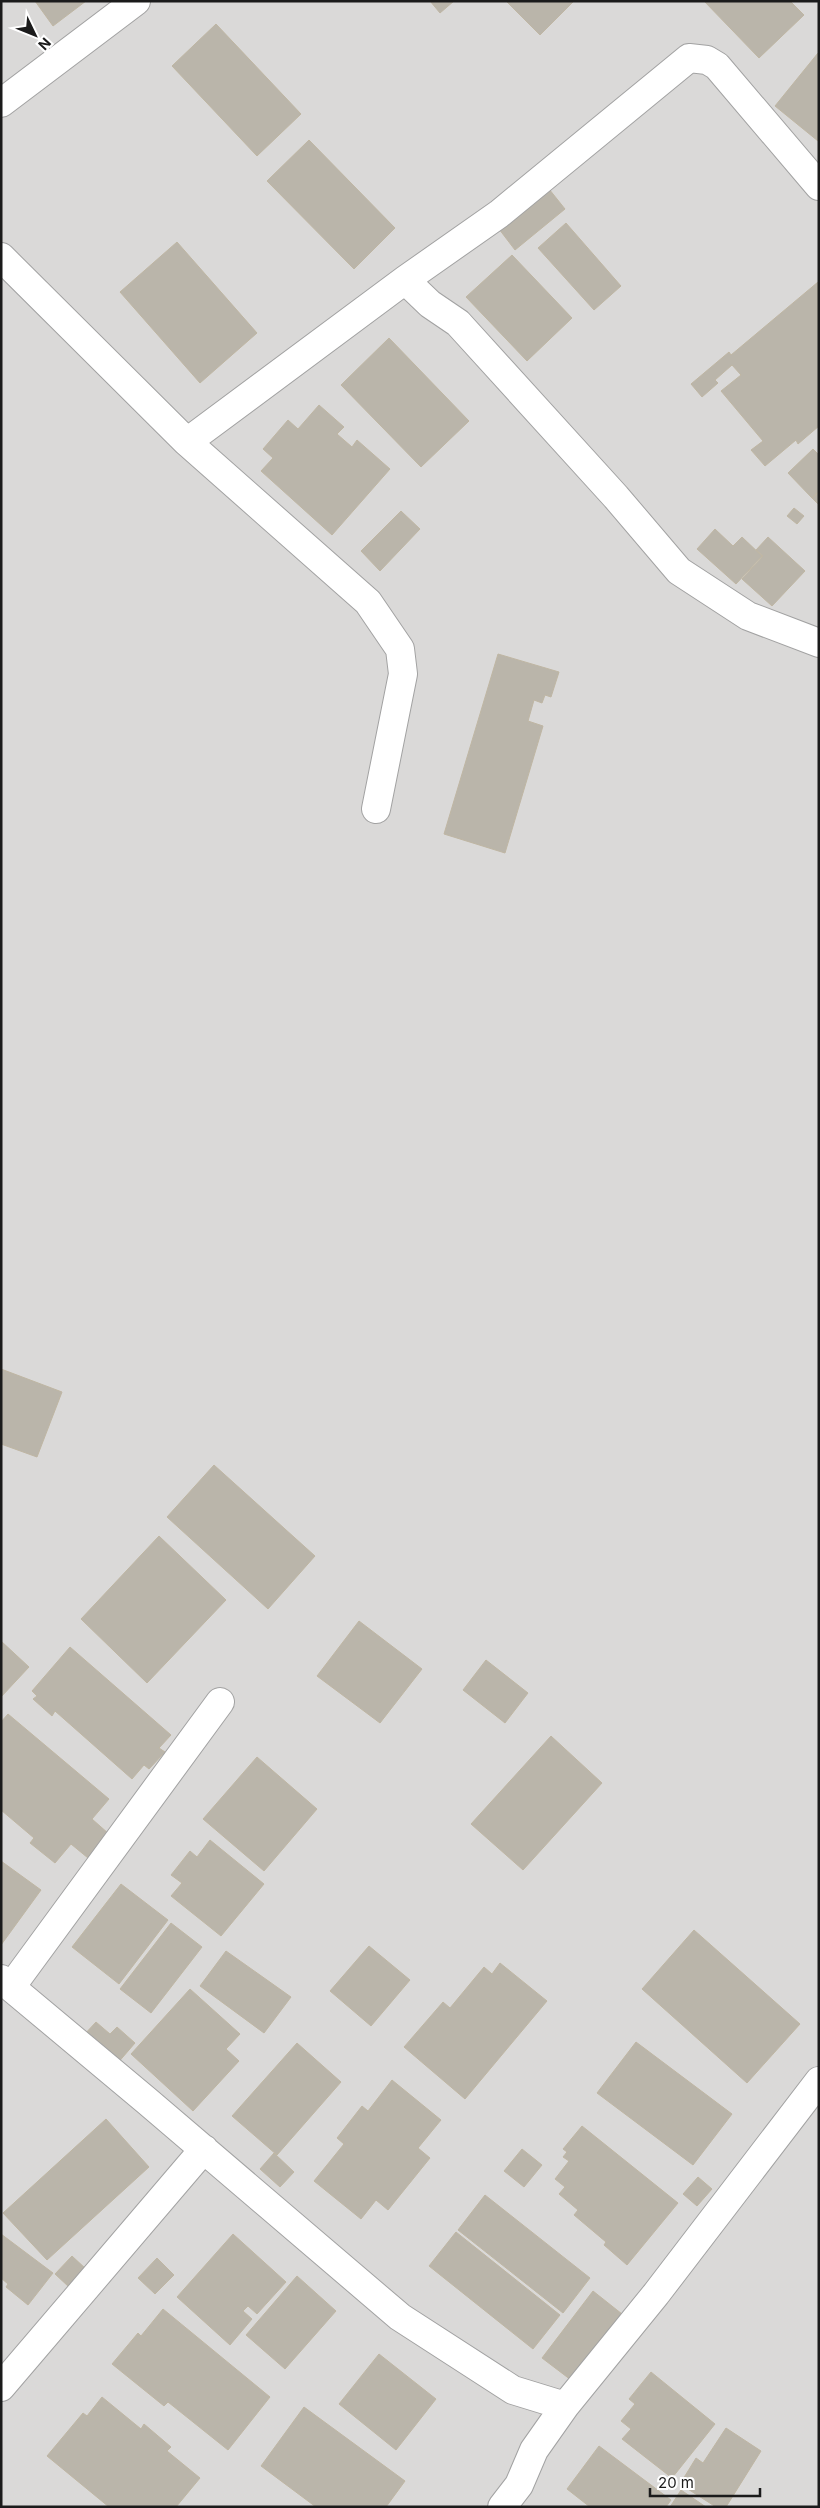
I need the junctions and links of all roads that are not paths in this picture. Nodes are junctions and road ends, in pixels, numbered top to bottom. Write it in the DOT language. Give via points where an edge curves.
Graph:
graph roads {
  1 [pos="136,1"];
  2 [pos="1,103"];
  3 [pos="819,186"];
  4 [pos="1,257"];
  5 [pos="405,280"];
  6 [pos="187,442"];
  7 [pos="819,644"];
  8 [pos="376,809"];
  9 [pos="220,1702"];
  10 [pos="6,1983"];
  11 [pos="819,2081"];
  12 [pos="204,2149"];
  13 [pos="1,2387"];
  14 [pos="565,2406"];
  15 [pos="502,2507"];
  1 -- 2 [label="street"];
  3 -- 5 [label="street" via="717,66 706,60 689,58 499,214"];
  4 -- 6 [label="street"];
  5 -- 6 [label="street"];
  5 -- 7 [label="street" via="430,304 458,323 679,571 748,616"];
  6 -- 8 [label="street" via="368,602 400,649 402,674"];
  9 -- 10 [label="street"];
  10 -- 12 [label="street"];
  11 -- 14 [label="street" via="656,2294"];
  12 -- 13 [label="street"];
  12 -- 14 [label="street" via="400,2317 514,2390"];
  14 -- 15 [label="street" via="534,2450 520,2485"];
}
